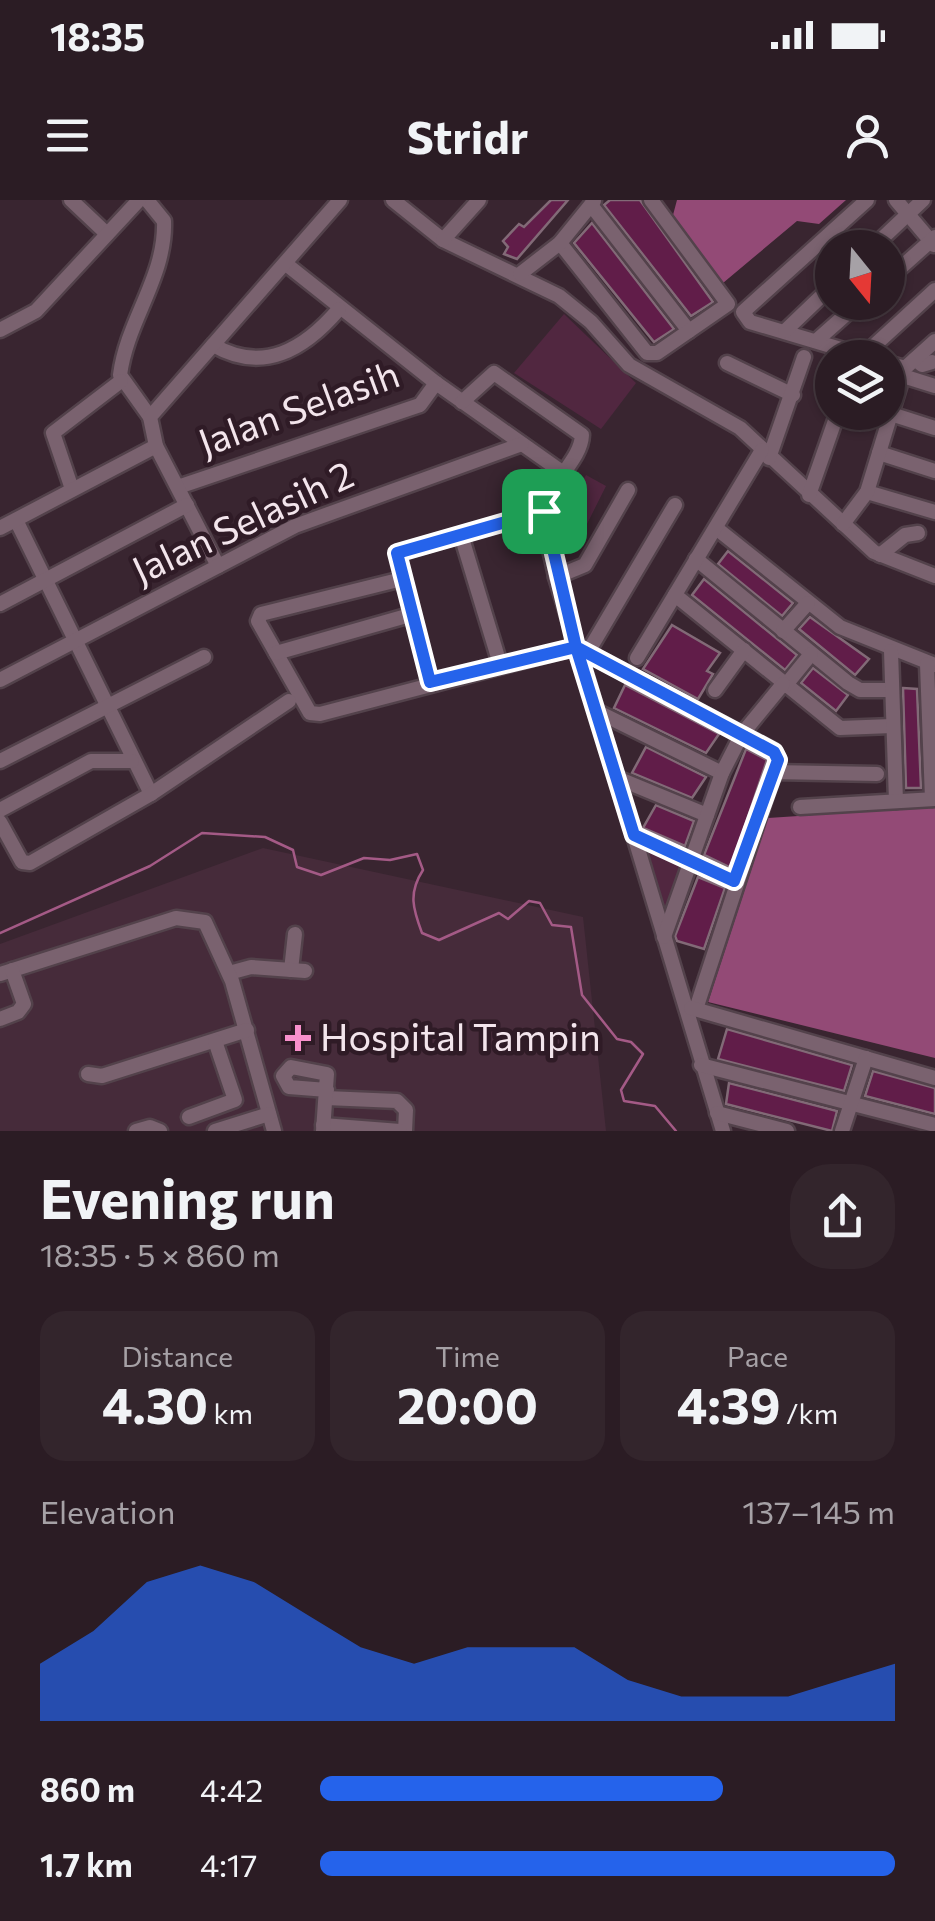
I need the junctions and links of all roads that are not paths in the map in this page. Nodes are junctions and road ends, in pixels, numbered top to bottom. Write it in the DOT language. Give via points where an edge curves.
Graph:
graph roads {
  1 [pos="70,200"];
  2 [pos="139,200"];
  3 [pos="147,200"];
  4 [pos="340,200"];
  5 [pos="393,200"];
  6 [pos="479,200"];
  7 [pos="650,200"];
  8 [pos="867,200"];
  9 [pos="896,200"];
  10 [pos="923,200"];
  11 [pos="594,202"];
  12 [pos="908,214"];
  13 [pos="891,230"];
  14 [pos="108,234"];
  15 [pos="443,240"];
  16 [pos="934,242"];
  17 [pos="560,243"];
  18 [pos="286,264"];
  19 [pos="905,265"];
  20 [pos="520,274"];
  21 [pos="935,290"];
  22 [pos="815,302"];
  23 [pos="338,309"];
  24 [pos="840,320"];
  25 [pos="0,330"];
  26 [pos="785,331"];
  27 [pos="689,332"];
  28 [pos="817,340"];
  29 [pos="880,340"];
  30 [pos="815,341"];
  31 [pos="934,342"];
  32 [pos="213,345"];
  33 [pos="804,357"];
  34 [pos="932,362"];
  35 [pos="727,363"];
  36 [pos="907,368"];
  37 [pos="905,374"];
  38 [pos="121,381"];
  39 [pos="436,383"];
  40 [pos="935,386"];
  41 [pos="793,395"];
  42 [pos="462,402"];
  43 [pos="150,418"];
  44 [pos="905,418"];
  45 [pos="935,428"];
  46 [pos="832,430"];
  47 [pos="886,430"];
  48 [pos="522,444"];
  49 [pos="156,446"];
  50 [pos="879,453"];
  51 [pos="766,454"];
  52 [pos="935,470"];
  53 [pos="562,472"];
  54 [pos="178,487"];
  55 [pos="72,488"];
  56 [pos="628,490"];
  57 [pos="867,492"];
  58 [pos="810,496"];
  59 [pos="674,504"];
  60 [pos="188,505"];
  61 [pos="544,511"];
  62 [pos="935,512"];
  63 [pos="16,520"];
  64 [pos="843,524"];
  65 [pos="0,528"];
  66 [pos="716,528"];
  67 [pos="918,532"];
  68 [pos="461,535"];
  69 [pos="880,554"];
  70 [pos="696,559"];
  71 [pos="218,566"];
  72 [pos="935,576"];
  73 [pos="556,578"];
  74 [pos="402,579"];
  75 [pos="42,582"];
  76 [pos="675,595"];
  77 [pos="808,603"];
  78 [pos="0,604"];
  79 [pos="410,615"];
  80 [pos="783,630"];
  81 [pos="76,642"];
  82 [pos="582,650"];
  83 [pos="744,650"];
  84 [pos="891,652"];
  85 [pos="276,653"];
  86 [pos="812,654"];
  87 [pos="204,657"];
  88 [pos="637,658"];
  89 [pos="500,664"];
  90 [pos="931,665"];
  91 [pos="0,680"];
  92 [pos="430,682"];
  93 [pos="784,685"];
  94 [pos="715,690"];
  95 [pos="892,690"];
  96 [pos="289,700"];
  97 [pos="106,708"];
  98 [pos="598,712"];
  99 [pos="892,726"];
  100 [pos="742,734"];
  101 [pos="0,761"];
  102 [pos="132,762"];
  103 [pos="773,772"];
  104 [pos="722,773"];
  105 [pos="877,774"];
  106 [pos="617,778"];
  107 [pos="152,794"];
  108 [pos="934,799"];
  109 [pos="896,801"];
  110 [pos="800,807"];
  111 [pos="0,810"];
  112 [pos="707,815"];
  113 [pos="0,822"];
  114 [pos="634,835"];
  115 [pos="692,858"];
  116 [pos="734,881"];
  117 [pos="295,934"];
  118 [pos="664,938"];
  119 [pos="6,972"];
  120 [pos="230,974"];
  121 [pos="689,1007"];
  122 [pos="0,1019"];
  123 [pos="247,1030"];
  124 [pos="215,1040"];
  125 [pos="866,1058"];
  126 [pos="701,1064"];
  127 [pos="88,1074"];
  128 [pos="935,1078"];
  129 [pos="851,1102"];
  130 [pos="717,1112"];
  131 [pos="269,1114"];
  132 [pos="189,1117"];
  133 [pos="935,1125"];
  134 [pos="323,1128"];
  135 [pos="136,1131"];
  136 [pos="160,1131"];
  137 [pos="215,1131"];
  138 [pos="274,1131"];
  139 [pos="403,1131"];
  140 [pos="722,1131"];
  141 [pos="787,1131"];
  142 [pos="842,1131"];
  1 -- 14 [label="street"];
  2 -- 14 [label="street"];
  3 -- 38 [label="street" via="164,222 161,267 141,302"];
  4 -- 18 [label="street"];
  5 -- 15 [label="street"];
  6 -- 15 [label="street"];
  7 -- 27 [label="street" via="728,304"];
  8 -- 26 [label="street" via="742,312 750,322"];
  9 -- 12 [label="street"];
  10 -- 12 [label="street"];
  11 -- 17 [label="street"];
  11 -- 27 [label="street"];
  12 -- 13 [label="street"];
  12 -- 16 [label="street"];
  14 -- 25 [label="street" via="36,311"];
  15 -- 20 [label="street"];
  16 -- 19 [label="street"];
  17 -- 20 [label="street"];
  17 -- 27 [label="street" via="647,353 657,354"];
  18 -- 23 [label="street"];
  18 -- 32 [label="street"];
  20 -- 51 [label="street" via="591,322 628,365 721,414"];
  21 -- 29 [label="street"];
  22 -- 26 [label="street"];
  23 -- 32 [label="street" via="315,336 254,360"];
  23 -- 39 [label="street"];
  24 -- 28 [label="street"];
  26 -- 30 [label="street"];
  31 -- 36 [label="street"];
  32 -- 43 [label="street"];
  33 -- 41 [label="street"];
  34 -- 36 [label="street"];
  35 -- 41 [label="street"];
  36 -- 37 [label="street"];
  36 -- 40 [label="street"];
  38 -- 43 [label="street"];
  38 -- 55 [label="street" via="53,433"];
  39 -- 42 [label="street"];
  39 -- 54 [label="street, Jalan Selasih" via="420,405"];
  41 -- 51 [label="street"];
  42 -- 48 [label="street"];
  42 -- 53 [label="street" via="488,374 499,376 582,435"];
  43 -- 49 [label="street"];
  44 -- 45 [label="street"];
  46 -- 58 [label="street"];
  47 -- 50 [label="street"];
  48 -- 53 [label="street"];
  48 -- 71 [label="street, Jalan Selasih 2" via="295,526"];
  49 -- 54 [label="street"];
  49 -- 55 [label="street"];
  50 -- 52 [label="street"];
  50 -- 57 [label="street"];
  51 -- 58 [label="street"];
  51 -- 66 [label="street"];
  53 -- 61 [label="street"];
  54 -- 60 [label="street"];
  55 -- 63 [label="street"];
  56 -- 73 [label="street" via="584,565"];
  57 -- 62 [label="street"];
  57 -- 64 [label="street"];
  58 -- 64 [label="street"];
  59 -- 82 [label="street"];
  60 -- 71 [label="street"];
  60 -- 75 [label="street"];
  61 -- 68 [label="street"];
  61 -- 73 [label="street"];
  63 -- 65 [label="street"];
  63 -- 75 [label="street"];
  64 -- 69 [label="street"];
  66 -- 70 [label="street"];
  66 -- 77 [label="street"];
  67 -- 69 [label="street"];
  68 -- 74 [label="street" via="397,553"];
  68 -- 89 [label="street"];
  69 -- 72 [label="street"];
  70 -- 76 [label="street"];
  70 -- 80 [label="street"];
  71 -- 81 [label="street, Jalan Selasih 2"];
  73 -- 82 [label="street"];
  74 -- 79 [label="street"];
  74 -- 85 [label="street" via="261,614 258,621"];
  75 -- 78 [label="street"];
  75 -- 81 [label="street"];
  76 -- 83 [label="street"];
  76 -- 88 [label="street"];
  77 -- 80 [label="street"];
  77 -- 84 [label="street" via="840,628"];
  79 -- 85 [label="street"];
  79 -- 92 [label="street"];
  80 -- 86 [label="street"];
  81 -- 91 [label="street, Jalan Selasih 2"];
  81 -- 97 [label="street"];
  82 -- 89 [label="street"];
  82 -- 98 [label="street"];
  82 -- 100 [label="street"];
  83 -- 93 [label="street"];
  83 -- 94 [label="street"];
  84 -- 90 [label="street"];
  84 -- 95 [label="street"];
  85 -- 92 [label="street" via="310,713"];
  86 -- 93 [label="street"];
  86 -- 95 [label="street" via="860,690"];
  87 -- 97 [label="street"];
  89 -- 92 [label="street"];
  90 -- 108 [label="street"];
  93 -- 99 [label="street" via="840,728"];
  93 -- 100 [label="street"];
  95 -- 99 [label="street"];
  96 -- 107 [label="street"];
  97 -- 101 [label="street"];
  97 -- 102 [label="street"];
  98 -- 104 [label="street"];
  98 -- 106 [label="street"];
  99 -- 109 [label="street"];
  100 -- 103 [label="street" via="774,752"];
  100 -- 104 [label="street"];
  102 -- 107 [label="street"];
  102 -- 111 [label="street" via="91,760"];
  103 -- 105 [label="street"];
  103 -- 116 [label="street"];
  104 -- 112 [label="street"];
  106 -- 112 [label="street"];
  106 -- 114 [label="street"];
  107 -- 113 [label="street" via="25,864"];
  108 -- 109 [label="street"];
  109 -- 110 [label="street"];
  112 -- 115 [label="street"];
  114 -- 115 [label="street"];
  114 -- 118 [label="street"];
  115 -- 116 [label="street"];
  115 -- 118 [label="street"];
  116 -- 121 [label="street"];
  117 -- 120 [label="street" via="298,971 251,967"];
  118 -- 121 [label="street"];
  119 -- 120 [label="street" via="189,916 213,932"];
  119 -- 122 [label="street" via="24,1004"];
  120 -- 123 [label="street"];
  121 -- 125 [label="street"];
  121 -- 126 [label="street"];
  123 -- 124 [label="street"];
  123 -- 131 [label="street"];
  124 -- 127 [label="street" via="102,1076"];
  124 -- 132 [label="street" via="235,1100"];
  125 -- 128 [label="street"];
  125 -- 129 [label="street"];
  126 -- 129 [label="street"];
  126 -- 130 [label="street"];
  129 -- 133 [label="street"];
  129 -- 142 [label="street"];
  130 -- 140 [label="street"];
  130 -- 141 [label="street"];
  131 -- 137 [label="street"];
  131 -- 138 [label="street"];
  134 -- 139 [label="street"];
  134 -- 139 [label="street" via="326,1094 397,1101 406,1110"];
  135 -- 136 [label="street"];
}
